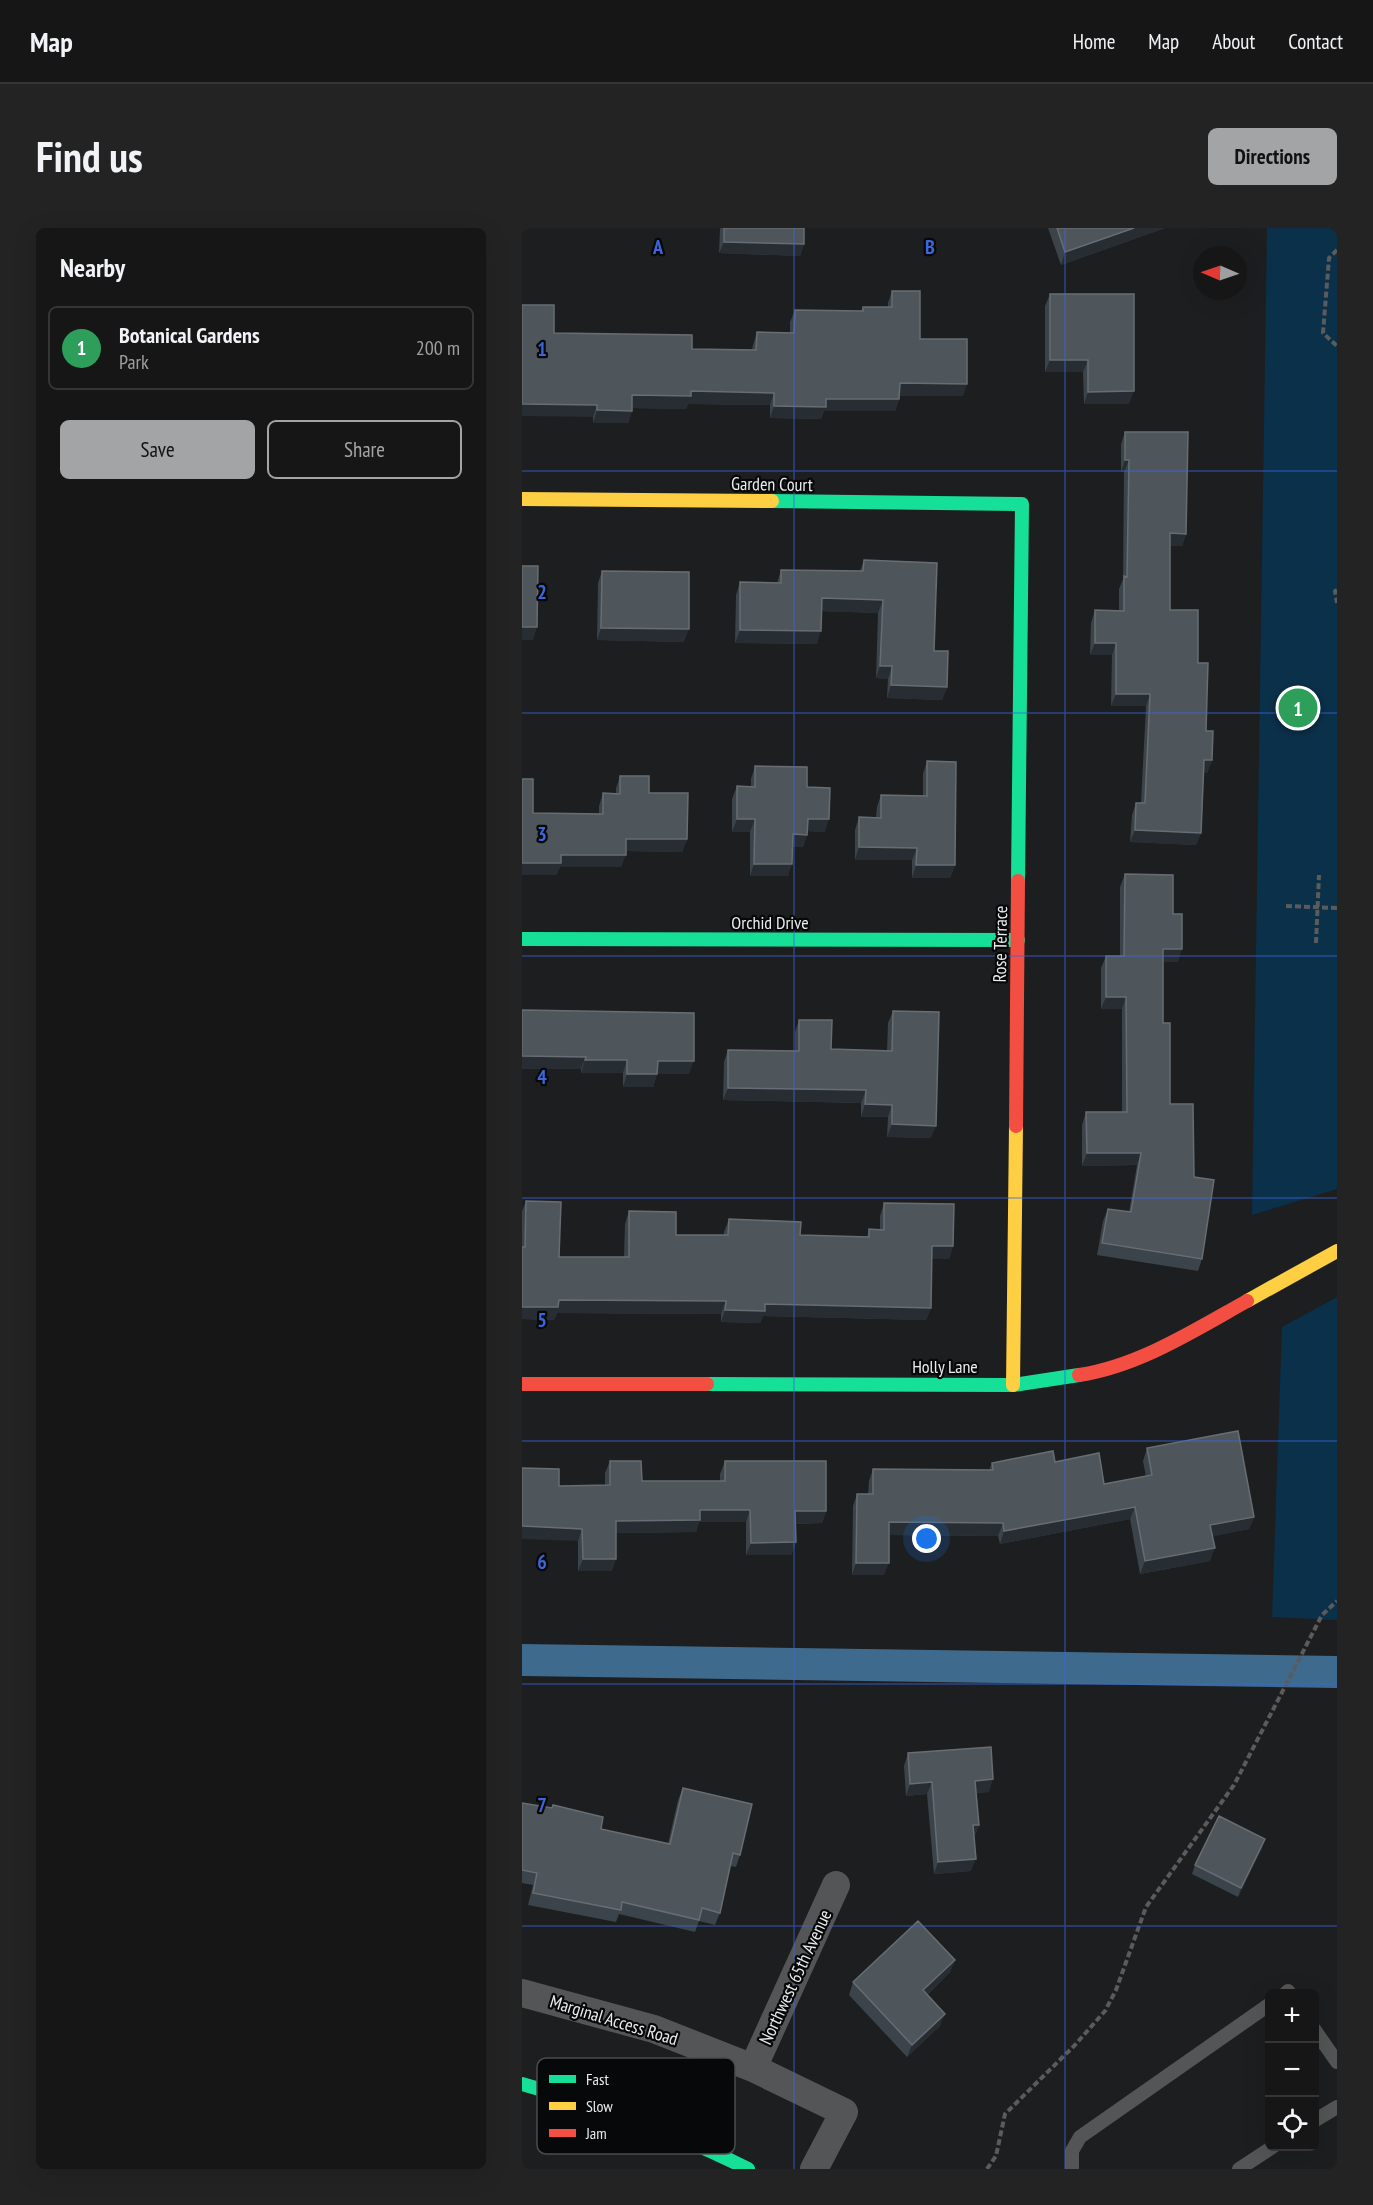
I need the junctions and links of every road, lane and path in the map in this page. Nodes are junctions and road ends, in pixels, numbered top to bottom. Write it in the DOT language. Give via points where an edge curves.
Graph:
graph roads {
  1 [pos="1337,250"];
  2 [pos="1337,345"];
  3 [pos="522,499"];
  4 [pos="1022,504"];
  5 [pos="1337,590"];
  6 [pos="1337,603"];
  7 [pos="1319,875"];
  8 [pos="1286,906"];
  9 [pos="1318,908"];
  10 [pos="1337,908"];
  11 [pos="522,939"];
  12 [pos="1018,940"];
  13 [pos="1316,942"];
  14 [pos="1337,1251"];
  15 [pos="522,1384"];
  16 [pos="1013,1384"];
  17 [pos="1337,1601"];
  18 [pos="836,1886"];
  19 [pos="522,1993"];
  20 [pos="1265,2007"];
  21 [pos="1319,2036"];
  22 [pos="728,2058"];
  23 [pos="735,2061"];
  24 [pos="1337,2062"];
  25 [pos="753,2068"];
  26 [pos="522,2084"];
  27 [pos="537,2088"];
  28 [pos="1337,2107"];
  29 [pos="1319,2118"];
  30 [pos="1266,2151"];
  31 [pos="719,2154"];
  32 [pos="748,2169"];
  33 [pos="814,2169"];
  34 [pos="987,2169"];
  35 [pos="1072,2169"];
  36 [pos="1239,2169"];
  1 -- 2 [label="path" via="1329,258 1323,333"];
  3 -- 4 [label="street, Garden Court"];
  4 -- 12 [label="street, Rose Terrace"];
  5 -- 6 [label="path"];
  7 -- 9 [label="path"];
  8 -- 9 [label="path"];
  9 -- 10 [label="path"];
  9 -- 13 [label="path"];
  11 -- 12 [label="street, Orchid Drive"];
  12 -- 16 [label="street, Rose Terrace"];
  14 -- 16 [label="street, Holly Lane" via="1179,1340 1105,1371"];
  15 -- 16 [label="street, Holly Lane"];
  17 -- 34 [label="path" via="1322,1615 1234,1785 1146,1907 1106,2011 1005,2114 996,2156"];
  18 -- 25 [label="street, Northwest 65th Avenue"];
  19 -- 22 [label="street, Marginal Access Road" via="654,2029"];
  20 -- 35 [label="lane" via="1080,2137 1072,2151"];
  21 -- 24 [label="lane"];
  23 -- 25 [label="street, Marginal Access Road"];
  25 -- 33 [label="street, Marginal Access Road" via="844,2112"];
  26 -- 27 [label="street"];
  28 -- 29 [label="lane"];
  30 -- 36 [label="lane"];
  31 -- 32 [label="street"];
}
